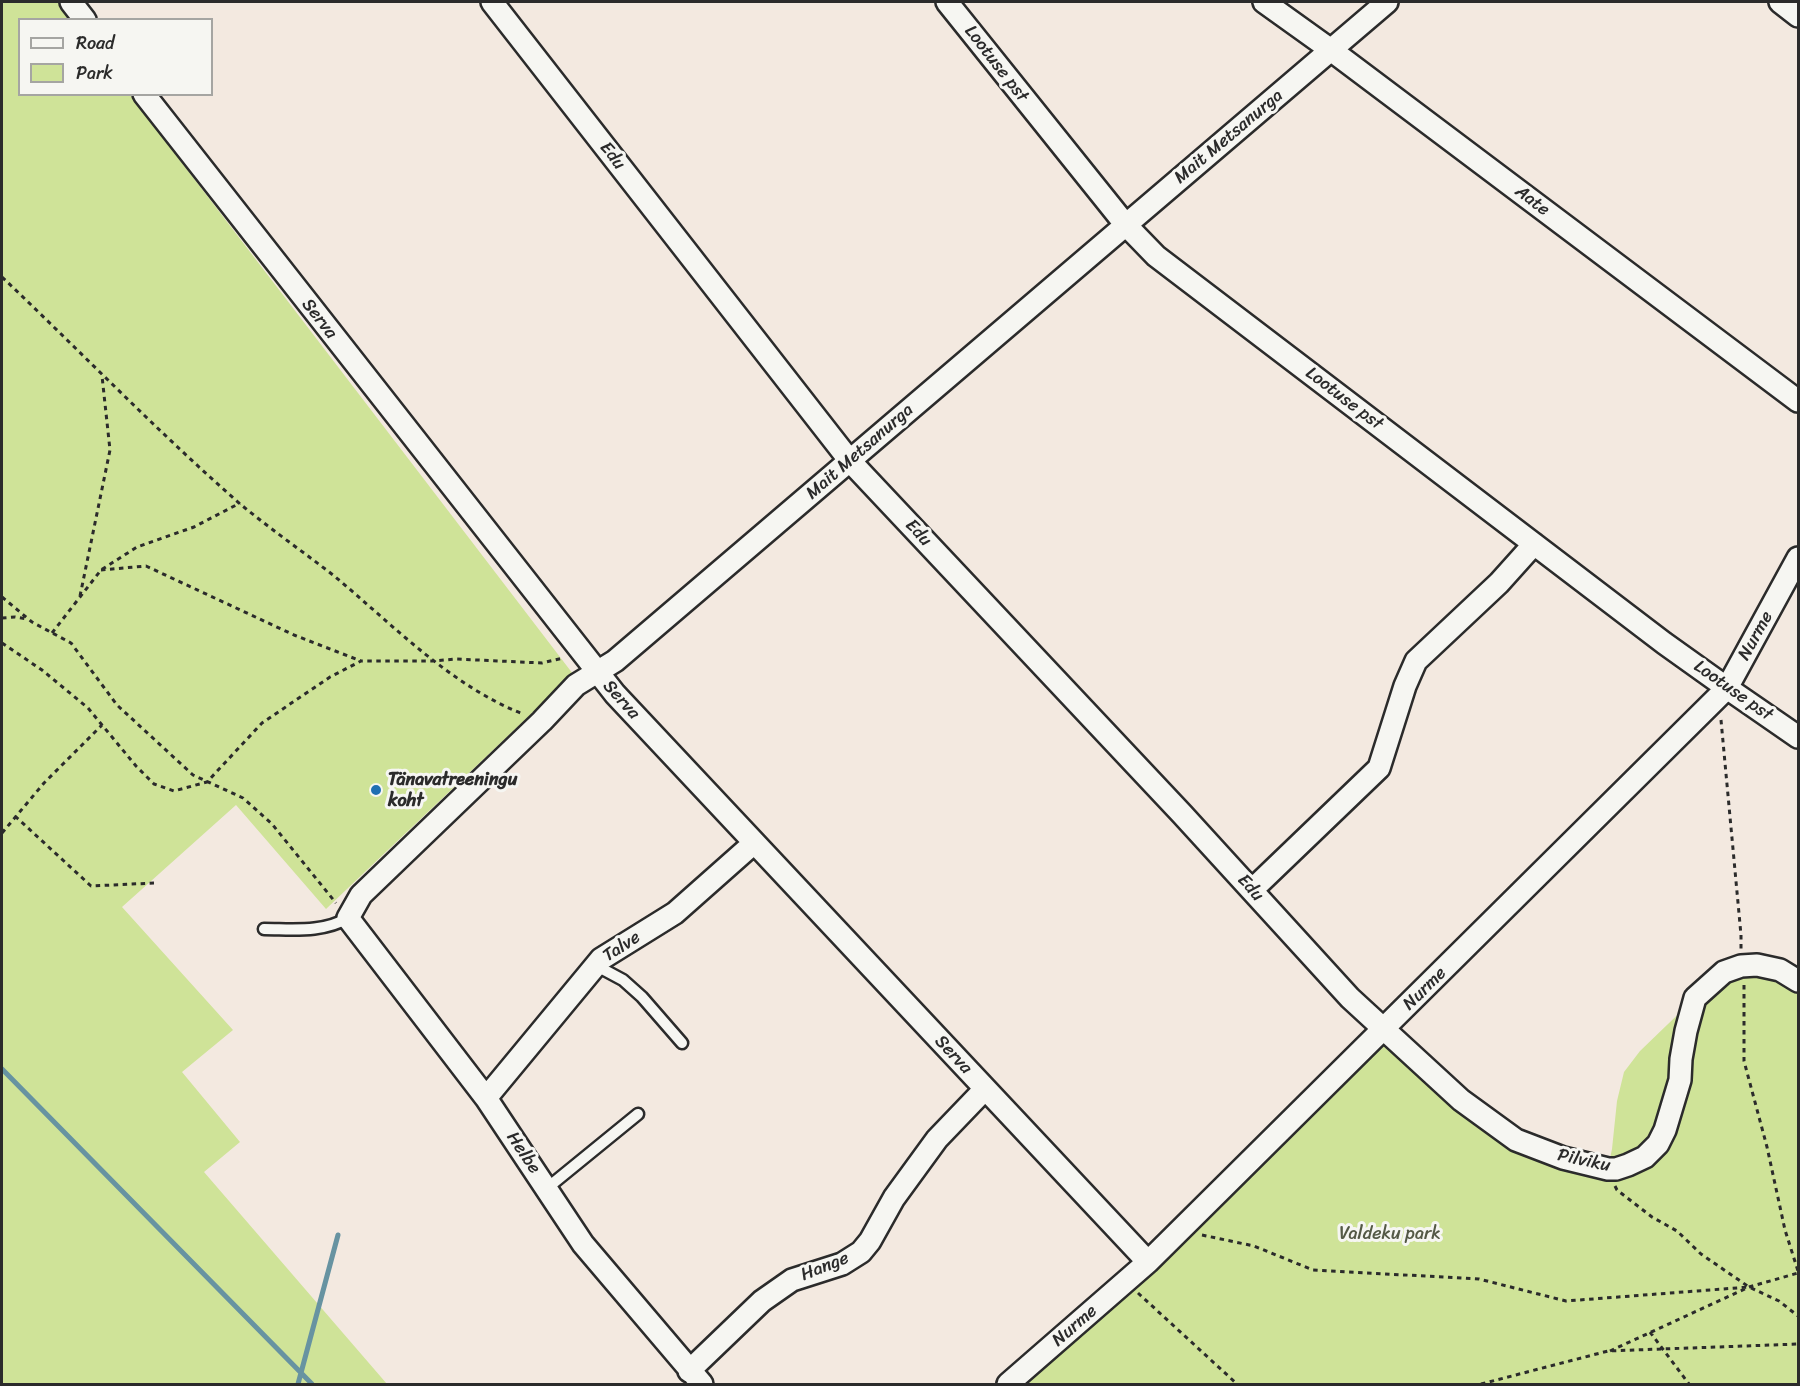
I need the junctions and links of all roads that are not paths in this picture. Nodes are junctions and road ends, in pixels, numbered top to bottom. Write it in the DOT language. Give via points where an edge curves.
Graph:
graph roads {
  1 [pos="71,2"];
  2 [pos="492,2"];
  3 [pos="947,2"];
  4 [pos="1264,2"];
  5 [pos="1387,2"];
  6 [pos="1780,2"];
  7 [pos="1798,16"];
  8 [pos="83,18"];
  9 [pos="1331,50"];
  10 [pos="146,96"];
  11 [pos="1125,224"];
  12 [pos="1798,401"];
  13 [pos="850,461"];
  14 [pos="1534,544"];
  15 [pos="1798,558"];
  16 [pos="597,673"];
  17 [pos="1723,693"];
  18 [pos="1798,737"];
  19 [pos="754,843"];
  20 [pos="1252,890"];
  21 [pos="348,918"];
  22 [pos="264,929"];
  23 [pos="595,965"];
  24 [pos="1798,981"];
  25 [pos="1385,1029"];
  26 [pos="681,1043"];
  27 [pos="985,1089"];
  28 [pos="486,1098"];
  29 [pos="638,1114"];
  30 [pos="546,1189"];
  31 [pos="1148,1262"];
  32 [pos="695,1378"];
  33 [pos="1008,1384"];
  1 -- 8 [label="street"];
  2 -- 13 [label="street, Edu"];
  3 -- 11 [label="street, Lootuse pst"];
  4 -- 9 [label="street, Aate"];
  5 -- 9 [label="street, Mait Metsanurga"];
  6 -- 7 [label="street"];
  9 -- 11 [label="street, Mait Metsanurga"];
  9 -- 12 [label="street, Aate"];
  10 -- 16 [label="street, Serva"];
  11 -- 13 [label="street, Mait Metsanurga"];
  11 -- 14 [label="street, Lootuse pst" via="1156,256"];
  13 -- 16 [label="street, Mait Metsanurga"];
  13 -- 20 [label="street, Edu"];
  14 -- 17 [label="street, Lootuse pst"];
  14 -- 20 [label="street" via="1499,583 1416,661 1380,768"];
  15 -- 17 [label="street, Nurme"];
  16 -- 19 [label="street, Serva"];
  16 -- 21 [label="street, Mait Metsanurga" via="576,685 361,895"];
  17 -- 18 [label="street, Lootuse pst"];
  17 -- 25 [label="street, Nurme"];
  19 -- 23 [label="street, Talve" via="675,913"];
  19 -- 27 [label="street, Serva"];
  20 -- 25 [label="street, Edu" via="1350,998"];
  21 -- 22 [label="lane" via="320,929"];
  21 -- 28 [label="street, Helbe"];
  23 -- 26 [label="lane" via="642,997"];
  23 -- 28 [label="street, Talve"];
  24 -- 25 [label="street, Pilviku" via="1780,970 1757,965 1742,973 1724,972 1695,998 1680,1080 1665,1130 1645,1157 1616,1169 1563,1158 1516,1140 1461,1100"];
  25 -- 31 [label="street, Nurme"];
  27 -- 31 [label="street, Serva"];
  27 -- 32 [label="street, Hange" via="937,1139 861,1252 842,1264 792,1280 762,1301"];
  28 -- 30 [label="street, Helbe"];
  29 -- 30 [label="lane"];
  30 -- 32 [label="street, Helbe" via="583,1244"];
  31 -- 33 [label="street, Nurme"];
}
